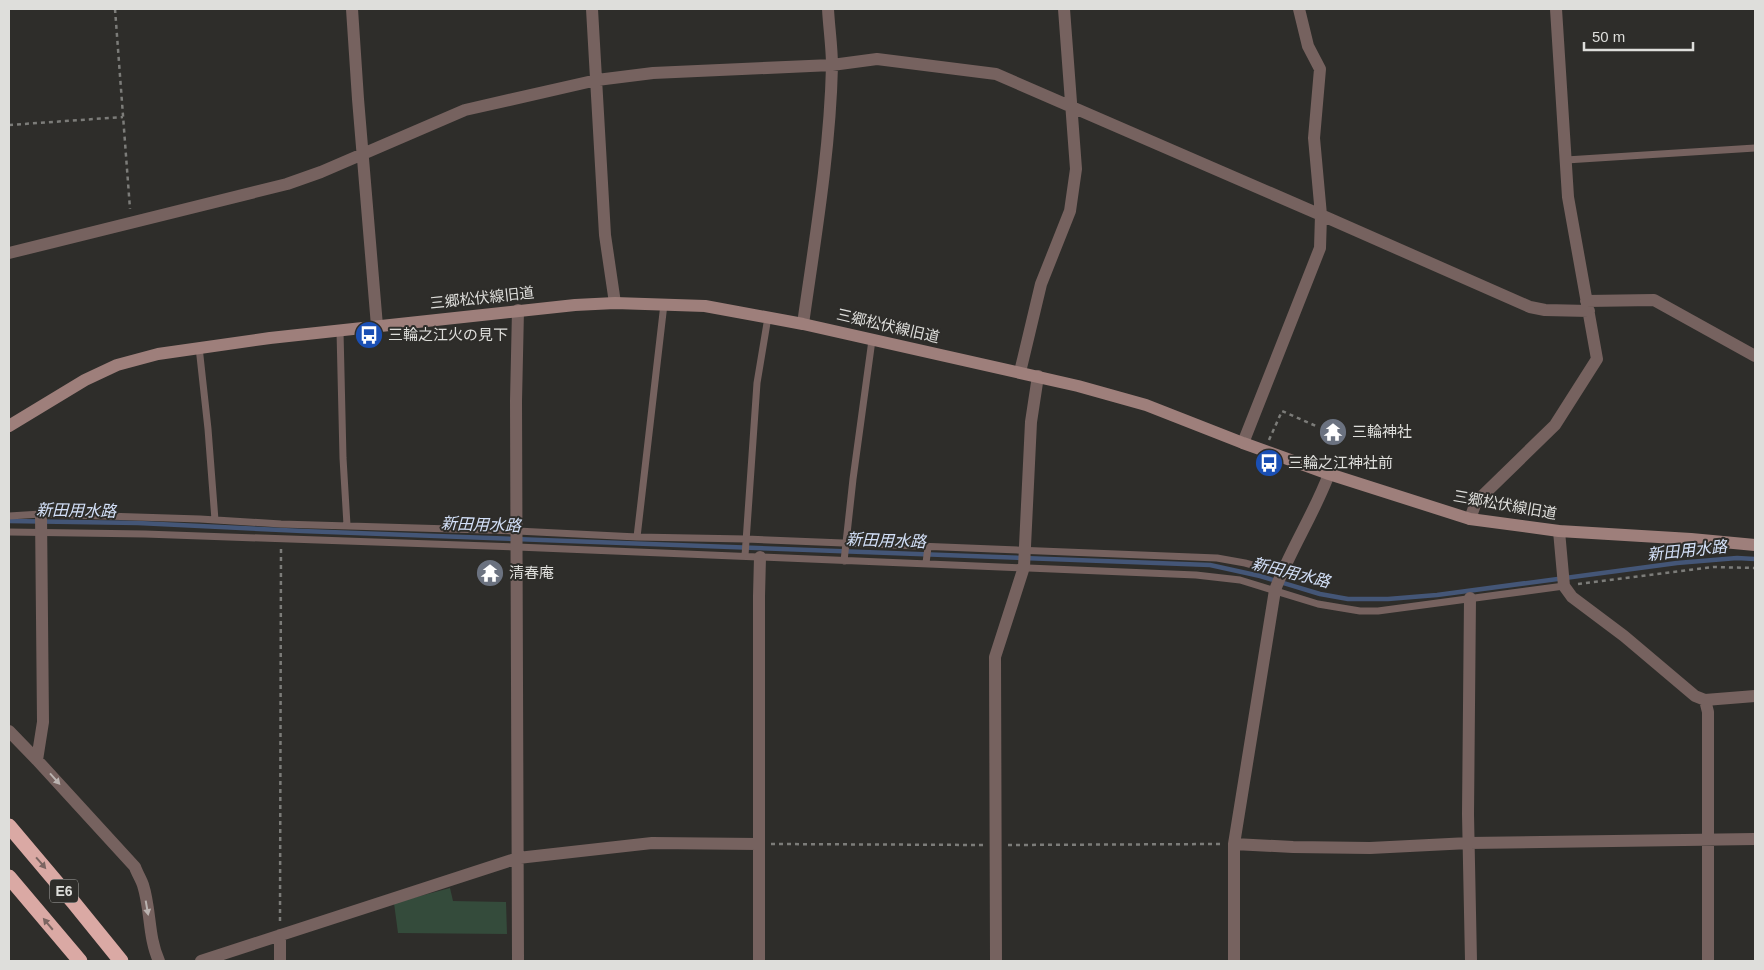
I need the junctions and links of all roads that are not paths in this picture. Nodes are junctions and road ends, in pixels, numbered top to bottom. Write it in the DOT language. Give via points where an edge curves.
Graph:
graph roads {
  1 [pos="352,9"];
  2 [pos="592,9"];
  3 [pos="828,9"];
  4 [pos="1064,9"];
  5 [pos="1299,9"];
  6 [pos="1556,9"];
  7 [pos="832,65"];
  8 [pos="597,80"];
  9 [pos="1072,108"];
  10 [pos="1755,148"];
  11 [pos="364,153"];
  12 [pos="1566,160"];
  13 [pos="1321,215"];
  14 [pos="9,252"];
  15 [pos="615,303"];
  16 [pos="664,304"];
  17 [pos="1588,306"];
  18 [pos="518,310"];
  19 [pos="768,317"];
  20 [pos="803,324"];
  21 [pos="378,326"];
  22 [pos="340,331"];
  23 [pos="872,340"];
  24 [pos="199,348"];
  25 [pos="1755,356"];
  26 [pos="1020,372"];
  27 [pos="1038,376"];
  28 [pos="9,426"];
  29 [pos="1243,443"];
  30 [pos="1330,474"];
  31 [pos="41,514"];
  32 [pos="9,516"];
  33 [pos="1470,519"];
  34 [pos="214,520"];
  35 [pos="347,525"];
  36 [pos="517,531"];
  37 [pos="1559,531"];
  38 [pos="9,532"];
  39 [pos="41,532"];
  40 [pos="637,537"];
  41 [pos="746,539"];
  42 [pos="846,544"];
  43 [pos="1755,545"];
  44 [pos="517,547"];
  45 [pos="928,547"];
  46 [pos="1025,550"];
  47 [pos="745,556"];
  48 [pos="760,557"];
  49 [pos="844,560"];
  50 [pos="926,563"];
  51 [pos="1024,567"];
  52 [pos="1282,573"];
  53 [pos="1564,586"];
  54 [pos="1275,590"];
  55 [pos="1470,598"];
  56 [pos="1755,696"];
  57 [pos="1705,700"];
  58 [pos="9,731"];
  59 [pos="37,760"];
  60 [pos="9,826"];
  61 [pos="1755,839"];
  62 [pos="1707,840"];
  63 [pos="1469,843"];
  64 [pos="758,844"];
  65 [pos="1234,844"];
  66 [pos="518,858"];
  67 [pos="9,877"];
  68 [pos="280,935"];
  69 [pos="120,959"];
  70 [pos="80,961"];
  71 [pos="159,961"];
  72 [pos="200,961"];
  73 [pos="280,961"];
  74 [pos="518,961"];
  75 [pos="759,961"];
  76 [pos="996,961"];
  77 [pos="1234,961"];
  78 [pos="1471,961"];
  79 [pos="1708,961"];
  1 -- 11 [label="street"];
  2 -- 8 [label="street"];
  3 -- 7 [label="street"];
  4 -- 9 [label="street"];
  5 -- 13 [label="street" via="1308,46 1320,69 1314,138"];
  6 -- 12 [label="street"];
  7 -- 8 [label="street" via="653,73"];
  7 -- 9 [label="street" via="877,60 996,74"];
  7 -- 20 [label="street" via="818,219"];
  8 -- 11 [label="street" via="465,110"];
  8 -- 15 [label="street" via="605,235"];
  9 -- 13 [label="street"];
  9 -- 26 [label="street" via="1076,169 1070,211 1041,284"];
  10 -- 12 [label="lane"];
  11 -- 14 [label="street" via="287,184"];
  11 -- 21 [label="street"];
  12 -- 17 [label="street" via="1568,197"];
  13 -- 17 [label="street" via="1530,307 1545,310"];
  13 -- 29 [label="street" via="1320,248"];
  15 -- 16 [label="street, 三郷松伏線旧道"];
  15 -- 18 [label="street, 三郷松伏線旧道"];
  16 -- 19 [label="street, 三郷松伏線旧道" via="705,306"];
  16 -- 40 [label="lane"];
  17 -- 25 [label="street" via="1654,300"];
  17 -- 33 [label="street" via="1597,359 1555,425 1476,502"];
  18 -- 21 [label="street, 三郷松伏線旧道"];
  18 -- 36 [label="street"];
  19 -- 20 [label="street, 三郷松伏線旧道"];
  19 -- 41 [label="lane" via="757,383"];
  20 -- 23 [label="street, 三郷松伏線旧道"];
  21 -- 22 [label="street, 三郷松伏線旧道"];
  22 -- 24 [label="street, 三郷松伏線旧道"];
  22 -- 35 [label="lane"];
  23 -- 26 [label="street, 三郷松伏線旧道"];
  23 -- 42 [label="lane"];
  24 -- 28 [label="street, 三郷松伏線旧道" via="117,364"];
  24 -- 34 [label="lane"];
  26 -- 27 [label="street, 三郷松伏線旧道"];
  27 -- 29 [label="street, 三郷松伏線旧道" via="1127,399"];
  27 -- 46 [label="street" via="1031,422"];
  29 -- 30 [label="street, 三郷松伏線旧道"];
  30 -- 33 [label="street, 三郷松伏線旧道"];
  30 -- 52 [label="street"];
  31 -- 32 [label="lane"];
  31 -- 34 [label="lane"];
  31 -- 39 [label="street"];
  33 -- 37 [label="street, 三郷松伏線旧道"];
  34 -- 35 [label="lane"];
  35 -- 36 [label="lane"];
  36 -- 40 [label="lane"];
  36 -- 44 [label="street"];
  37 -- 43 [label="street, 三郷松伏線旧道"];
  37 -- 53 [label="street"];
  38 -- 39 [label="lane"];
  39 -- 44 [label="lane"];
  39 -- 59 [label="street" via="43,722"];
  40 -- 41 [label="lane"];
  41 -- 42 [label="lane"];
  41 -- 47 [label="lane"];
  42 -- 45 [label="lane"];
  42 -- 49 [label="lane"];
  44 -- 47 [label="lane"];
  44 -- 66 [label="street"];
  45 -- 46 [label="lane"];
  45 -- 50 [label="lane"];
  46 -- 51 [label="street"];
  46 -- 52 [label="lane" via="1217,558"];
  47 -- 48 [label="lane"];
  48 -- 49 [label="lane"];
  48 -- 64 [label="street"];
  49 -- 50 [label="lane"];
  50 -- 51 [label="lane"];
  51 -- 54 [label="lane" via="1196,575 1240,580"];
  51 -- 76 [label="street" via="995,658"];
  52 -- 54 [label="street"];
  53 -- 55 [label="lane"];
  53 -- 57 [label="street" via="1572,597"];
  54 -- 55 [label="lane" via="1318,604 1360,611"];
  54 -- 65 [label="street"];
  55 -- 63 [label="street"];
  56 -- 57 [label="street"];
  57 -- 62 [label="street" via="1708,712"];
  58 -- 59 [label="street"];
  59 -- 71 [label="street, one-way" via="134,867 143,885 154,951"];
  60 -- 69 [label="highway, E6, one-way"];
  61 -- 62 [label="street"];
  62 -- 63 [label="street"];
  62 -- 79 [label="street"];
  63 -- 65 [label="street" via="1370,848"];
  63 -- 78 [label="street"];
  64 -- 66 [label="street" via="652,843"];
  64 -- 75 [label="street"];
  65 -- 77 [label="street"];
  66 -- 68 [label="street"];
  66 -- 74 [label="street"];
  70 -- 67 [label="highway, E6, one-way"];
  68 -- 72 [label="street"];
  68 -- 73 [label="street"];
}
